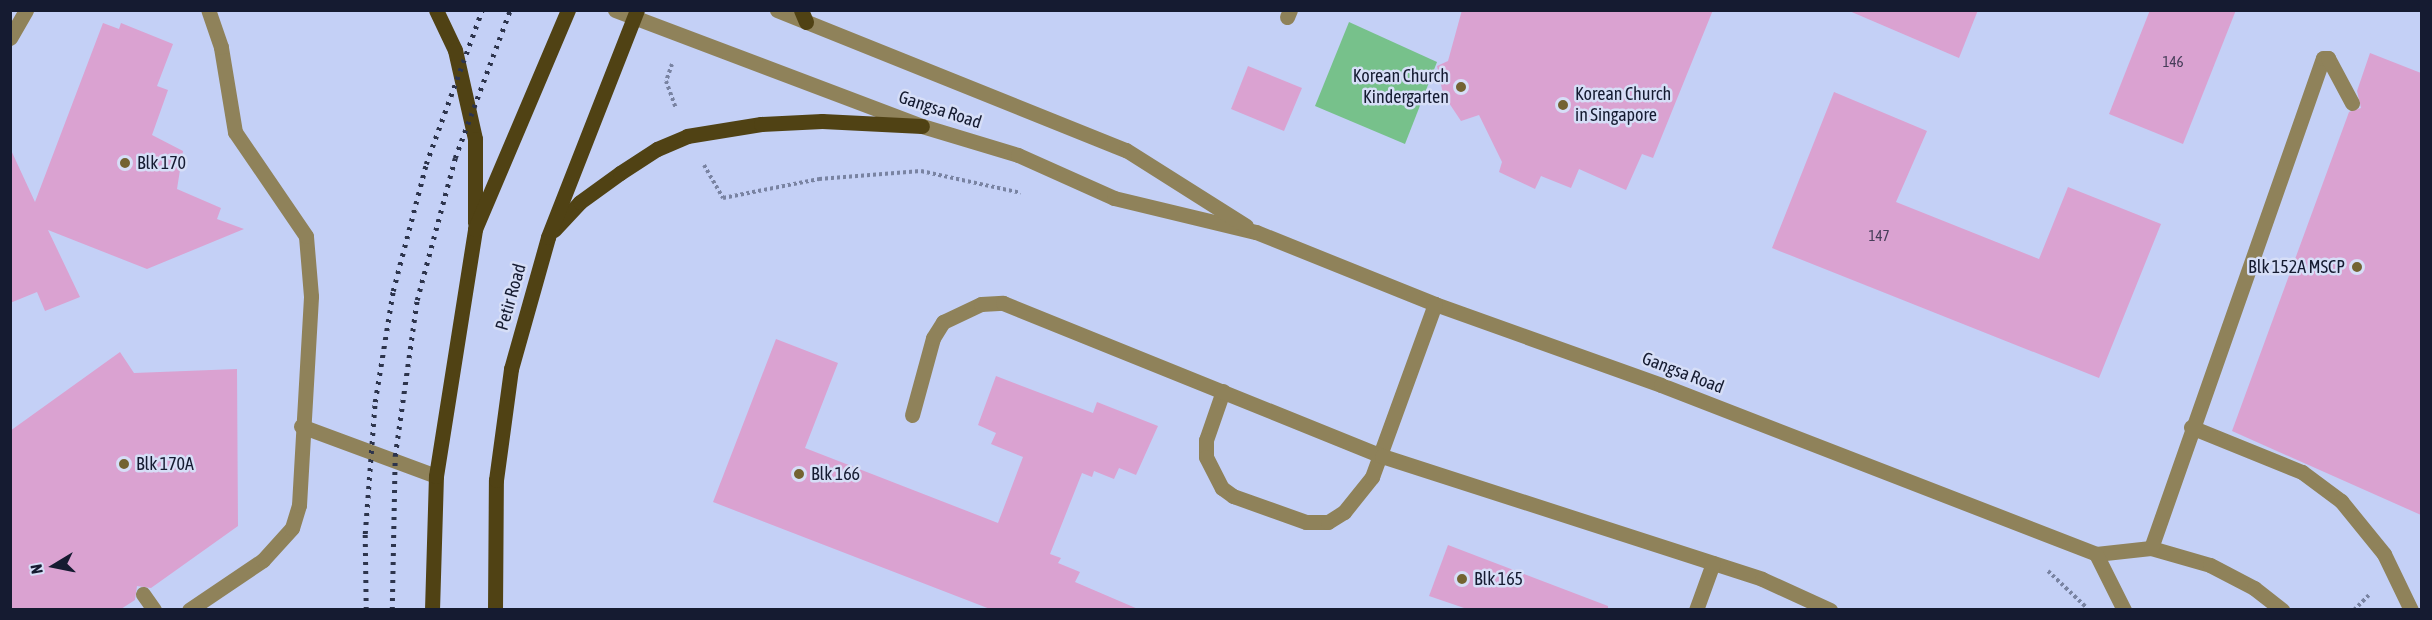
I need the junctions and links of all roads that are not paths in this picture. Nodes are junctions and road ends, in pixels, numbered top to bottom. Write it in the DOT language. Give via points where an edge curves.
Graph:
graph roads {
  1 [pos="26,10"];
  2 [pos="208,10"];
  3 [pos="436,10"];
  4 [pos="567,10"];
  5 [pos="615,10"];
  6 [pos="777,10"];
  7 [pos="635,14"];
  8 [pos="804,16"];
  9 [pos="10,38"];
  10 [pos="2352,103"];
  11 [pos="922,126"];
  12 [pos="475,229"];
  13 [pos="1256,232"];
  14 [pos="548,237"];
  15 [pos="1435,304"];
  16 [pos="1223,392"];
  17 [pos="912,415"];
  18 [pos="302,426"];
  19 [pos="2191,427"];
  20 [pos="1382,456"];
  21 [pos="436,477"];
  22 [pos="2151,548"];
  23 [pos="2096,554"];
  24 [pos="1713,563"];
  25 [pos="142,594"];
  26 [pos="154,609"];
  27 [pos="189,609"];
  28 [pos="432,609"];
  29 [pos="495,609"];
  30 [pos="1696,609"];
  31 [pos="1830,609"];
  32 [pos="2124,609"];
  33 [pos="2282,609"];
  34 [pos="2411,609"];
  1 -- 9 [label="street"];
  2 -- 18 [label="street" via="221,46 234,132 306,236 311,296"];
  3 -- 12 [label="main road" via="455,50 475,139"];
  4 -- 12 [label="main road"];
  5 -- 7 [label="street, Gangsa Road"];
  6 -- 8 [label="street, Gangsa Road"];
  7 -- 11 [label="street, Gangsa Road"];
  7 -- 14 [label="main road, Petir Road"];
  8 -- 13 [label="street, Gangsa Road" via="1126,150"];
  10 -- 19 [label="street" via="2328,58 2323,58"];
  11 -- 13 [label="street, Gangsa Road" via="1018,155 1114,198"];
  11 -- 14 [label="main road" via="792,122 687,136 657,149 580,202"];
  12 -- 21 [label="main road"];
  13 -- 15 [label="street, Gangsa Road"];
  14 -- 29 [label="main road, Petir Road" via="511,369 496,480"];
  15 -- 20 [label="street"];
  15 -- 23 [label="street, Gangsa Road" via="1661,385"];
  16 -- 17 [label="street" via="1003,303 981,304 943,322 933,338"];
  16 -- 20 [label="street"];
  16 -- 20 [label="street" via="1206,440 1206,457 1222,488 1233,496 1306,522 1328,522 1358,498"];
  18 -- 21 [label="street"];
  18 -- 27 [label="street" via="299,505 285,539 263,560"];
  19 -- 22 [label="street"];
  19 -- 34 [label="street" via="2302,472 2341,501 2384,554"];
  20 -- 24 [label="street"];
  21 -- 28 [label="main road"];
  22 -- 23 [label="street, Gangsa Road"];
  22 -- 33 [label="street, Gangsa Road" via="2210,565 2254,588"];
  23 -- 32 [label="street"];
  24 -- 30 [label="street"];
  24 -- 31 [label="street" via="1762,579"];
  25 -- 26 [label="street"];
}
